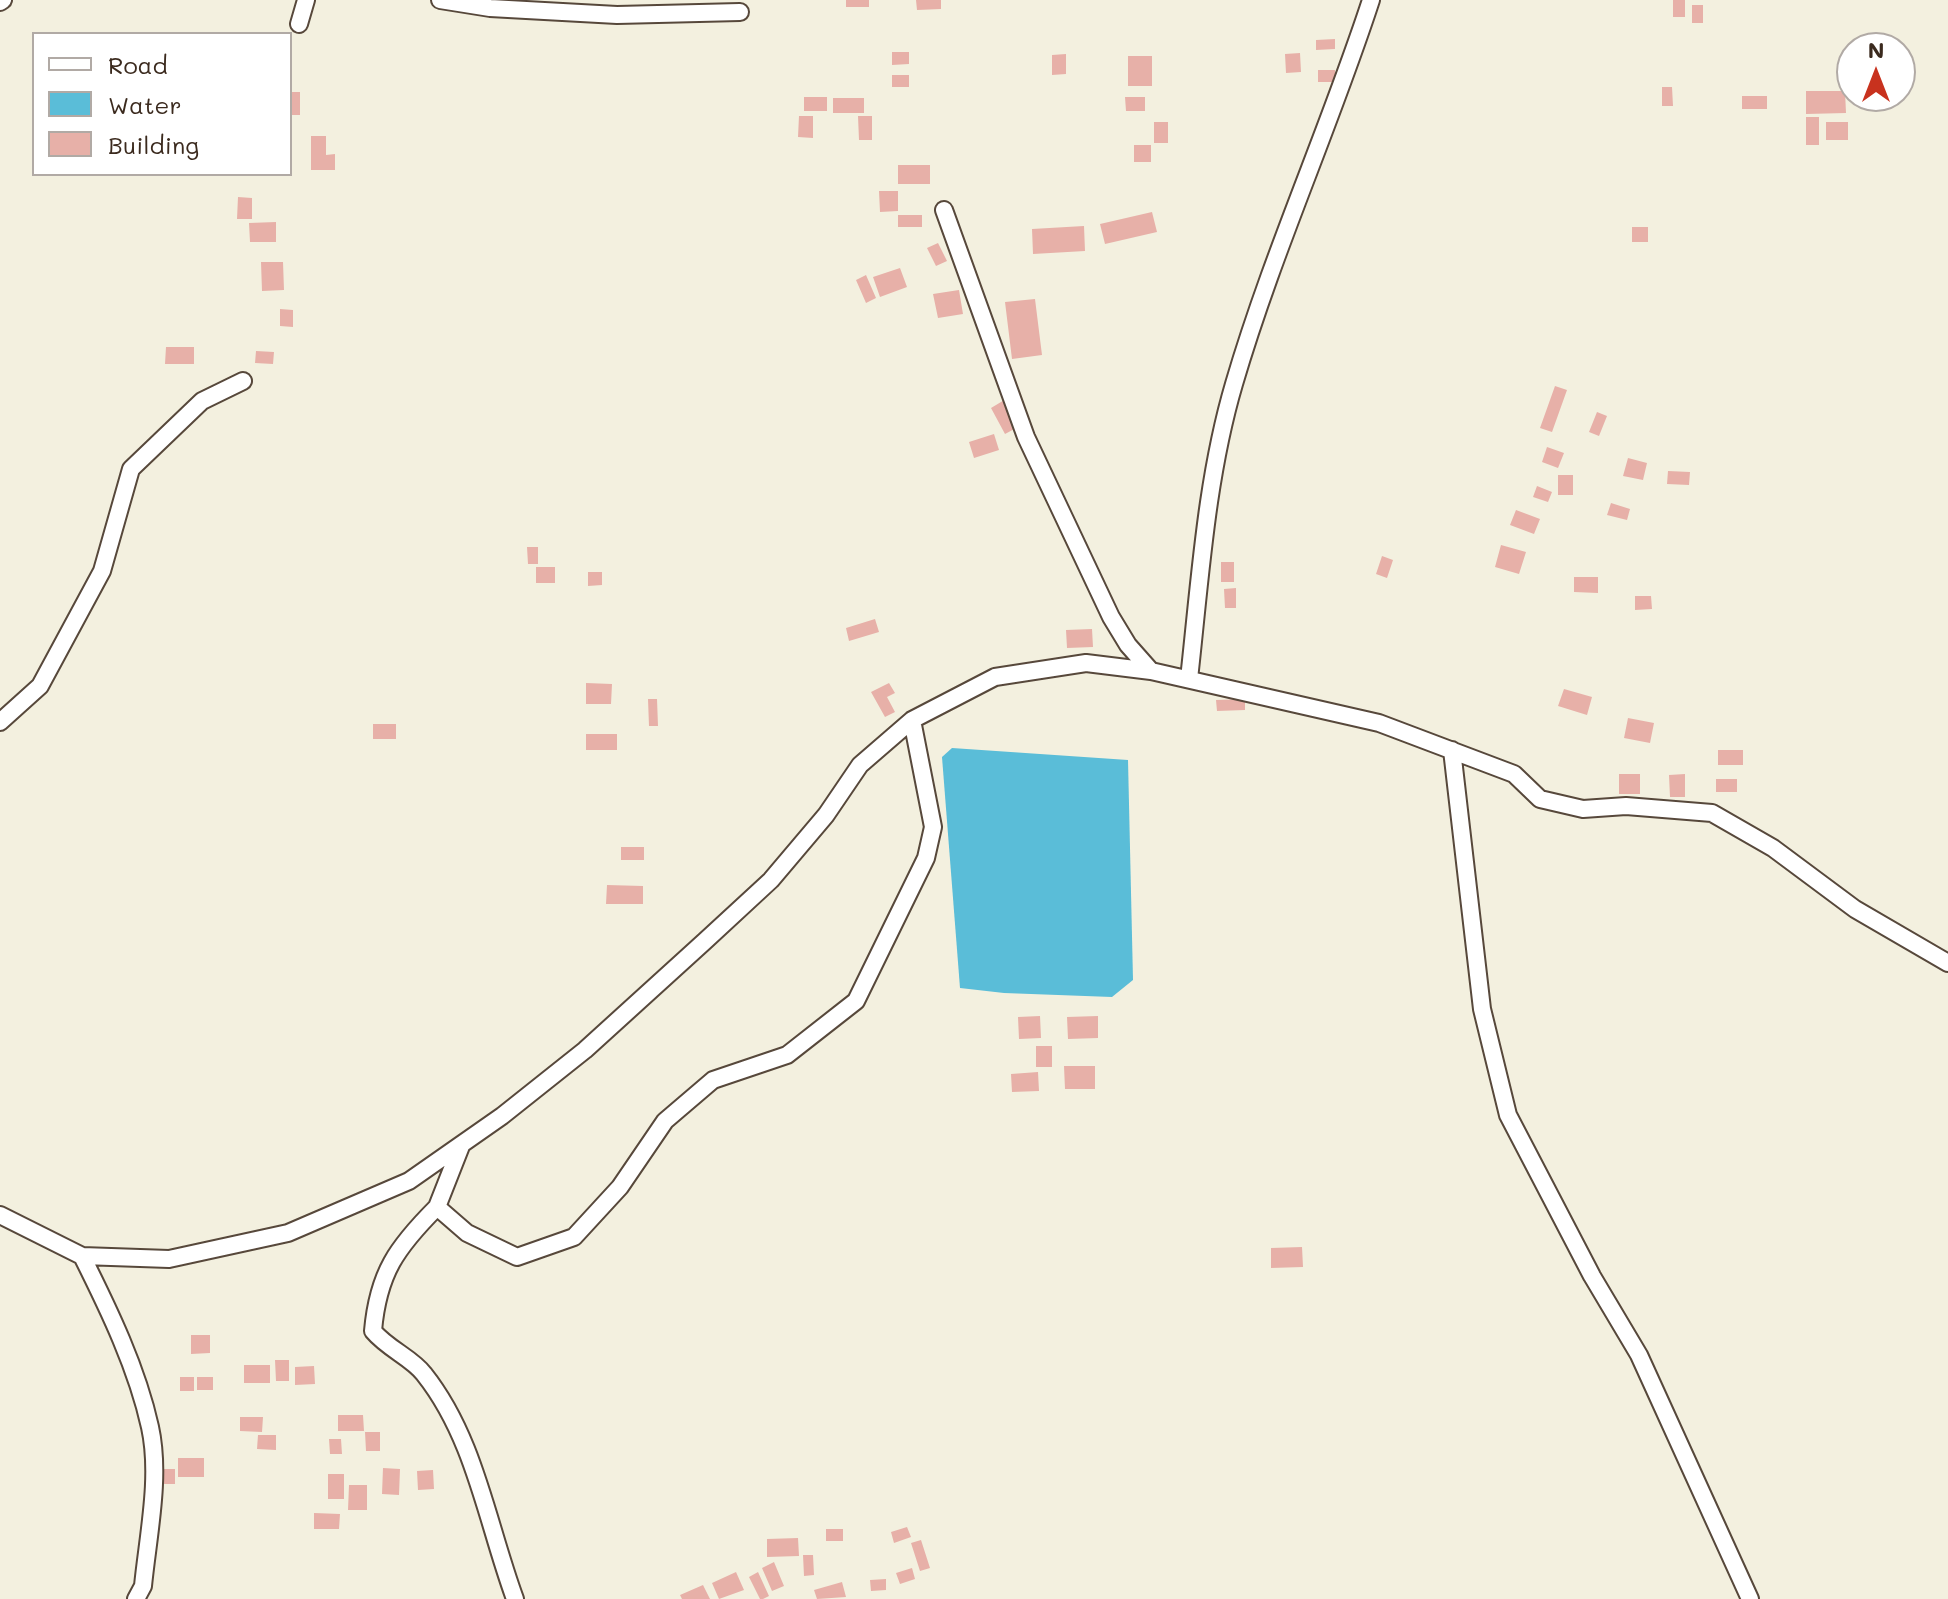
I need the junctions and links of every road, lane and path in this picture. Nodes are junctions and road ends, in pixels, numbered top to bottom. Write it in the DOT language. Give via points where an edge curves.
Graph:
graph roads {
  1 [pos="306,0"];
  2 [pos="440,0"];
  3 [pos="1371,0"];
  4 [pos="740,12"];
  5 [pos="299,24"];
  6 [pos="944,210"];
  7 [pos="243,381"];
  8 [pos="1151,671"];
  9 [pos="1189,679"];
  10 [pos="912,720"];
  11 [pos="0,722"];
  12 [pos="1452,750"];
  13 [pos="1948,963"];
  14 [pos="462,1144"];
  15 [pos="437,1207"];
  16 [pos="0,1215"];
  17 [pos="82,1256"];
  18 [pos="136,1599"];
  19 [pos="515,1599"];
  20 [pos="1750,1599"];
  1 -- 5 [label="street"];
  2 -- 4 [label="street" via="617,15"];
  3 -- 9 [label="street" via="1233,386 1216,464"];
  6 -- 8 [label="street" via="1026,437 1111,617"];
  7 -- 11 [label="street" via="202,401 131,469 102,571 40,686"];
  8 -- 9 [label="street"];
  8 -- 10 [label="street" via="1086,663 995,677"];
  9 -- 12 [label="street" via="1379,723"];
  10 -- 14 [label="street" via="860,765 771,880 585,1050"];
  10 -- 15 [label="street" via="933,827 926,858 856,1001 787,1055 713,1080 701,1090 665,1121 620,1187 574,1237 517,1257 467,1233"];
  12 -- 13 [label="street" via="1514,774 1540,799 1583,809 1626,806 1712,813 1773,848 1855,909"];
  12 -- 20 [label="street" via="1482,1009 1508,1115 1639,1355"];
  14 -- 15 [label="street"];
  14 -- 17 [label="street" via="409,1181 288,1233 169,1259"];
  15 -- 19 [label="street" via="399,1246 376,1295 373,1331 387,1348 421,1370 445,1403 475,1469"];
  16 -- 17 [label="street"];
  17 -- 18 [label="street" via="107,1306 150,1428 153,1494 143,1586"];
}
